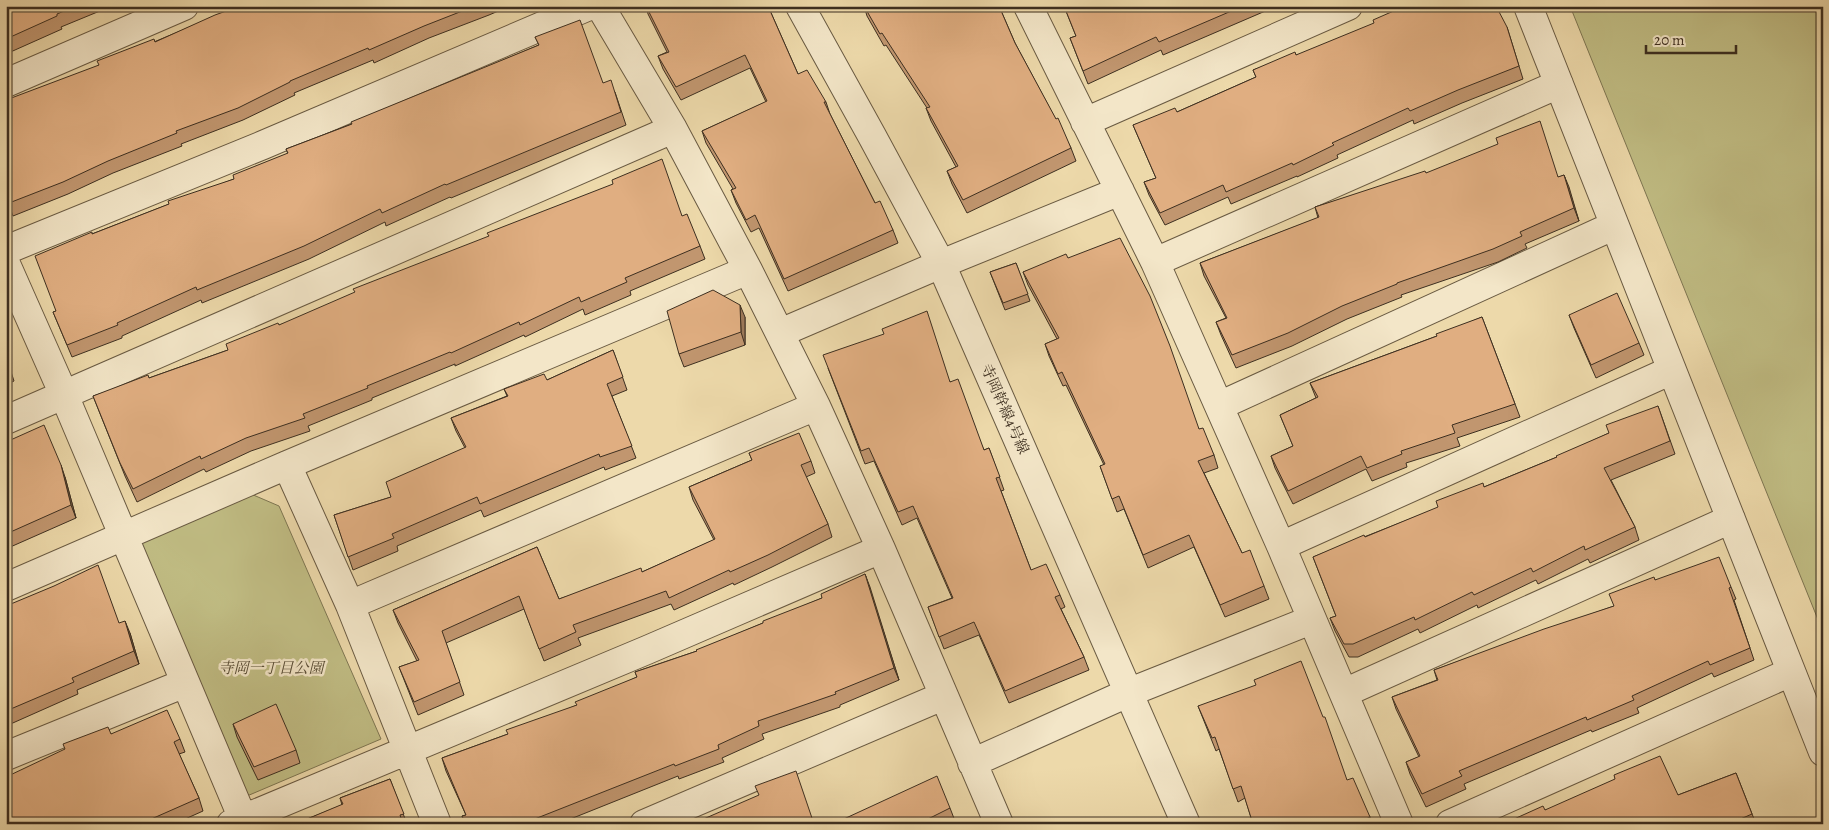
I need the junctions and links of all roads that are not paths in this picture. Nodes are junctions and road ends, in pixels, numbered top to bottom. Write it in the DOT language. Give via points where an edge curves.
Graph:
graph roads {
  1 [pos="184,6"];
  2 [pos="589,6"];
  3 [pos="600,6"];
  4 [pos="800,6"];
  5 [pos="1028,6"];
  6 [pos="1348,6"];
  7 [pos="1528,6"];
  8 [pos="6,83"];
  9 [pos="1559,84"];
  10 [pos="1085,122"];
  11 [pos="673,128"];
  12 [pos="1120,192"];
  13 [pos="1614,226"];
  14 [pos="6,250"];
  15 [pos="1155,262"];
  16 [pos="6,264"];
  17 [pos="940,264"];
  18 [pos="748,270"];
  19 [pos="780,333"];
  20 [pos="1672,370"];
  21 [pos="64,395"];
  22 [pos="816,406"];
  23 [pos="1219,406"];
  24 [pos="6,420"];
  25 [pos="287,465"];
  26 [pos="1731,519"];
  27 [pos="123,536"];
  28 [pos="1281,546"];
  29 [pos="881,549"];
  30 [pos="6,587"];
  31 [pos="350,605"];
  32 [pos="1312,620"];
  33 [pos="1792,672"];
  34 [pos="185,683"];
  35 [pos="1130,692"];
  36 [pos="1344,693"];
  37 [pos="943,696"];
  38 [pos="407,749"];
  39 [pos="1823,752"];
  40 [pos="6,756"];
  41 [pos="972,763"];
  42 [pos="238,821"];
  43 [pos="437,824"];
  44 [pos="644,824"];
  45 [pos="999,824"];
  46 [pos="1186,824"];
  47 [pos="1399,824"];
  48 [pos="1450,824"];
  1 -- 8 [label="street"];
  2 -- 14 [label="street"];
  3 -- 11 [label="street"];
  4 -- 17 [label="street, 寺岡幹線4号線"];
  5 -- 10 [label="street"];
  6 -- 10 [label="street"];
  7 -- 9 [label="street"];
  9 -- 13 [label="street"];
  9 -- 15 [label="street"];
  10 -- 12 [label="street"];
  11 -- 18 [label="street"];
  11 -- 21 [label="street"];
  12 -- 15 [label="street"];
  12 -- 17 [label="street"];
  13 -- 20 [label="street"];
  13 -- 23 [label="street"];
  15 -- 23 [label="street"];
  16 -- 21 [label="street"];
  17 -- 19 [label="street"];
  17 -- 35 [label="street, 寺岡幹線4号線"];
  18 -- 19 [label="street"];
  18 -- 25 [label="street"];
  19 -- 22 [label="street"];
  20 -- 26 [label="street"];
  20 -- 28 [label="street"];
  21 -- 24 [label="street"];
  21 -- 27 [label="street"];
  22 -- 29 [label="street"];
  22 -- 31 [label="street"];
  23 -- 28 [label="street"];
  25 -- 27 [label="street"];
  25 -- 31 [label="street"];
  26 -- 33 [label="street"];
  26 -- 36 [label="street"];
  27 -- 30 [label="street"];
  27 -- 34 [label="street"];
  28 -- 32 [label="street"];
  29 -- 37 [label="street"];
  29 -- 38 [label="street"];
  31 -- 38 [label="street"];
  32 -- 35 [label="street"];
  32 -- 36 [label="street"];
  33 -- 39 [label="street"];
  33 -- 48 [label="street"];
  34 -- 40 [label="street"];
  34 -- 42 [label="street"];
  35 -- 41 [label="street"];
  35 -- 46 [label="street, 寺岡幹線4号線"];
  36 -- 47 [label="street"];
  37 -- 41 [label="street"];
  37 -- 44 [label="street"];
  38 -- 42 [label="street"];
  38 -- 43 [label="street"];
  41 -- 45 [label="street"];
}
